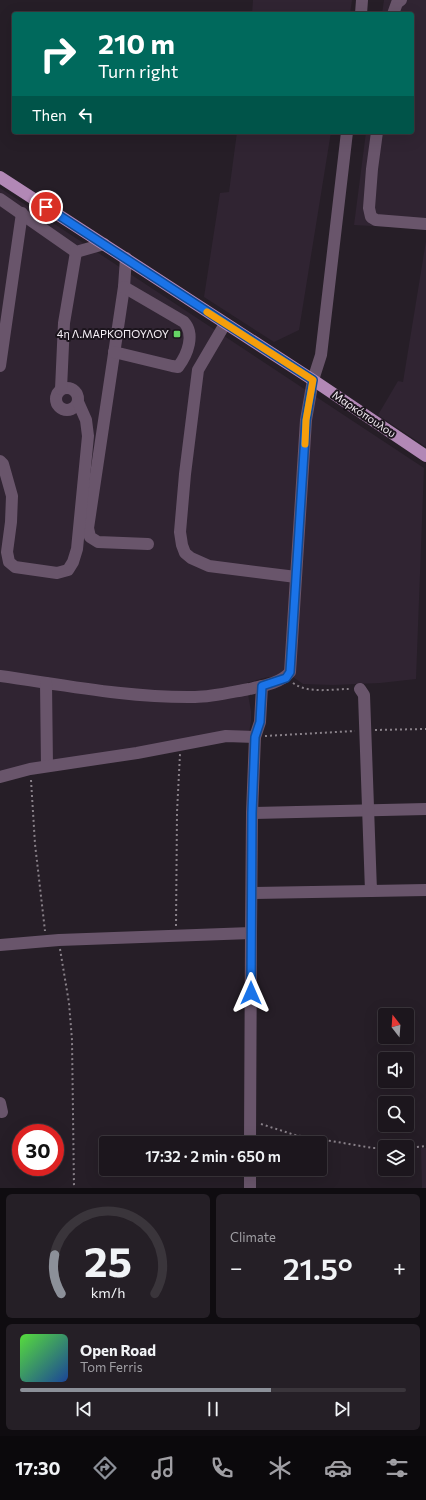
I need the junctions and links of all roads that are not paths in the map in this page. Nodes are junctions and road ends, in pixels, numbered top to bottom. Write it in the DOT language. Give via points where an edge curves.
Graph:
graph roads {
  1 [pos="362,0"];
  2 [pos="400,0"];
  3 [pos="361,12"];
  4 [pos="394,12"];
  5 [pos="347,134"];
  6 [pos="377,134"];
  7 [pos="0,177"];
  8 [pos="0,199"];
  9 [pos="22,213"];
  10 [pos="426,224"];
  11 [pos="104,244"];
  12 [pos="76,252"];
  13 [pos="126,258"];
  14 [pos="124,287"];
  15 [pos="225,324"];
  16 [pos="114,352"];
  17 [pos="0,366"];
  18 [pos="313,380"];
  19 [pos="61,389"];
  20 [pos="78,402"];
  21 [pos="426,456"];
  22 [pos="0,461"];
  23 [pos="148,544"];
  24 [pos="296,577"];
  25 [pos="0,676"];
  26 [pos="46,683"];
  27 [pos="262,686"];
  28 [pos="360,689"];
  29 [pos="255,737"];
  30 [pos="47,766"];
  31 [pos="0,777"];
  32 [pos="426,809"];
  33 [pos="369,810"];
  34 [pos="252,813"];
  35 [pos="426,890"];
  36 [pos="371,891"];
  37 [pos="252,893"];
  38 [pos="251,933"];
  39 [pos="0,945"];
  40 [pos="250,1136"];
  41 [pos="250,1176"];
  42 [pos="250,1188"];
  1 -- 3 [label="street"];
  2 -- 4 [label="street"];
  5 -- 18 [label="street" via="321,355"];
  6 -- 10 [label="street" via="370,214 376,220"];
  7 -- 11 [label="main road, Μαρκόπουλου"];
  8 -- 9 [label="street"];
  9 -- 12 [label="street"];
  9 -- 17 [label="street"];
  11 -- 12 [label="street"];
  11 -- 13 [label="main road, Μαρκόπουλου"];
  12 -- 19 [label="street" via="64,323"];
  13 -- 14 [label="street"];
  13 -- 15 [label="main road, Μαρκόπουλου"];
  14 -- 16 [label="street"];
  14 -- 16 [label="street" via="184,322 189,327 188,348 178,367"];
  15 -- 18 [label="main road, Μαρκόπουλου"];
  15 -- 24 [label="street" via="198,370 185,474 180,532 182,544 185,553 191,558 209,566"];
  16 -- 23 [label="street" via="88,528 90,537 98,542"];
  18 -- 21 [label="main road, Μαρκόπουλου"];
  18 -- 24 [label="street" via="306,420"];
  19 -- 20 [label="street" via="69,388 75,391"];
  19 -- 20 [label="street" via="55,399 60,409 71,410"];
  20 -- 22 [label="street" via="86,420 88,436 77,549 68,570 57,573 15,567 9,562 7,552 12,496"];
  24 -- 27 [label="street" via="290,672 286,678"];
  25 -- 26 [label="street"];
  26 -- 27 [label="street" via="145,695 196,697"];
  26 -- 30 [label="street"];
  27 -- 29 [label="street" via="260,722"];
  28 -- 33 [label="street" via="364,695"];
  29 -- 30 [label="street" via="226,736 137,754"];
  29 -- 34 [label="street"];
  30 -- 31 [label="street"];
  32 -- 33 [label="street"];
  33 -- 34 [label="street"];
  33 -- 36 [label="street"];
  34 -- 37 [label="street"];
  35 -- 36 [label="street"];
  36 -- 37 [label="street"];
  37 -- 38 [label="street"];
  38 -- 39 [label="street" via="58,940"];
  38 -- 40 [label="street"];
  41 -- 42 [label="street"];
}
